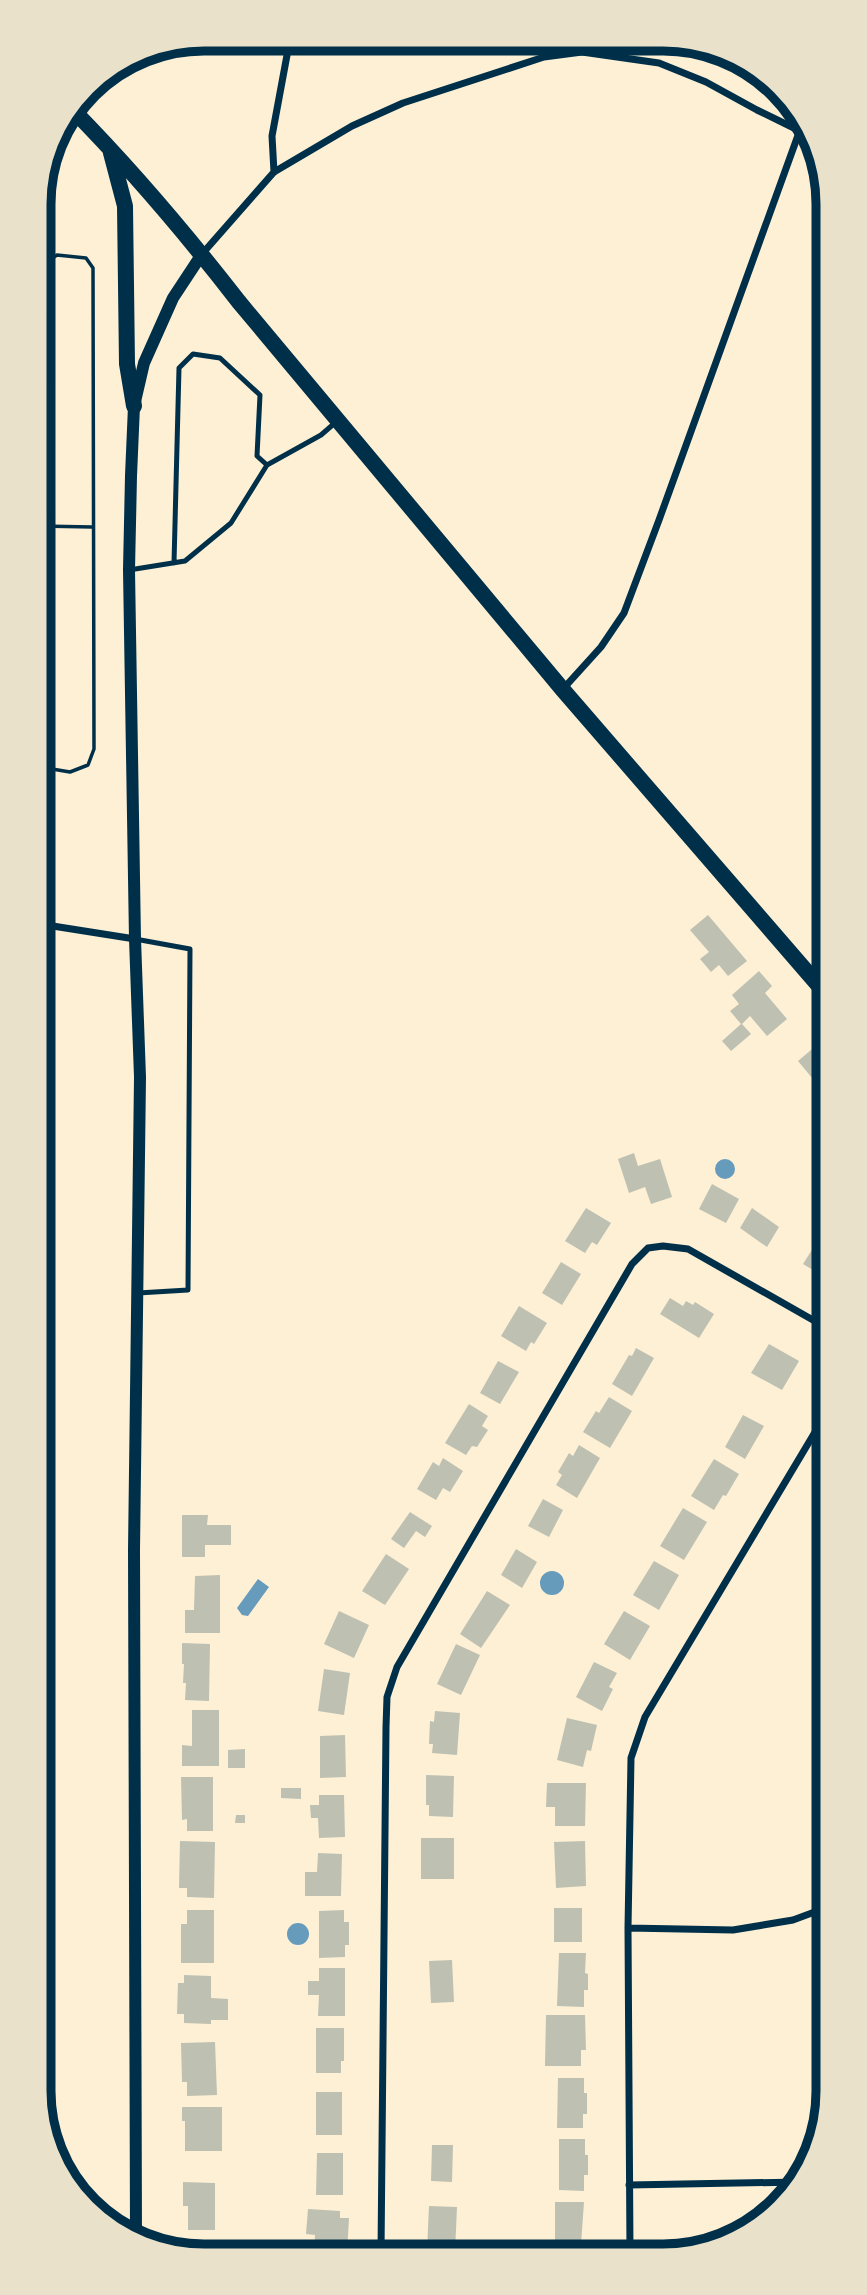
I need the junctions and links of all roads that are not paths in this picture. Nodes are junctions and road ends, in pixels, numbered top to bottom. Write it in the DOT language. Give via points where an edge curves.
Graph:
graph roads {
  1 [pos="288,51"];
  2 [pos="582,52"];
  3 [pos="79,116"];
  4 [pos="794,127"];
  5 [pos="798,133"];
  6 [pos="110,147"];
  7 [pos="274,172"];
  8 [pos="202,254"];
  9 [pos="134,406"];
  10 [pos="338,421"];
  11 [pos="267,465"];
  12 [pos="174,563"];
  13 [pos="129,570"];
  14 [pos="563,690"];
  15 [pos="51,926"];
  16 [pos="135,939"];
  17 [pos="816,981"];
  18 [pos="138,1293"];
  19 [pos="816,1322"];
  20 [pos="816,1430"];
  21 [pos="816,1911"];
  22 [pos="628,1928"];
  23 [pos="785,2182"];
  24 [pos="629,2185"];
  25 [pos="136,2228"];
  26 [pos="381,2244"];
  27 [pos="630,2244"];
  1 -- 7 [label="street" via="272,136"];
  2 -- 4 [label="street" via="659,63"];
  2 -- 7 [label="street" via="544,57 403,103 352,126"];
  3 -- 6 [label="main road"];
  5 -- 14 [label="street" via="624,613"];
  6 -- 8 [label="main road"];
  6 -- 9 [label="main road" via="125,206 127,364"];
  7 -- 8 [label="street"];
  8 -- 9 [label="street" via="173,299 144,363"];
  8 -- 10 [label="main road"];
  9 -- 13 [label="street"];
  10 -- 11 [label="lane"];
  10 -- 14 [label="main road"];
  11 -- 12 [label="lane" via="231,523 186,561"];
  11 -- 12 [label="lane" via="257,456 260,395 220,358 193,354 179,368"];
  12 -- 13 [label="lane"];
  13 -- 16 [label="street"];
  14 -- 17 [label="main road"];
  15 -- 16 [label="street"];
  16 -- 18 [label="street" via="140,1077"];
  16 -- 18 [label="lane" via="190,948 188,1290"];
  18 -- 25 [label="street"];
  19 -- 26 [label="street" via="688,1249 648,1248 632,1264 397,1667 387,1697 386,1727"];
  20 -- 22 [label="street" via="645,1717 631,1758"];
  21 -- 22 [label="street" via="733,1930"];
  22 -- 24 [label="street"];
  23 -- 24 [label="street"];
  24 -- 27 [label="street"];
}
